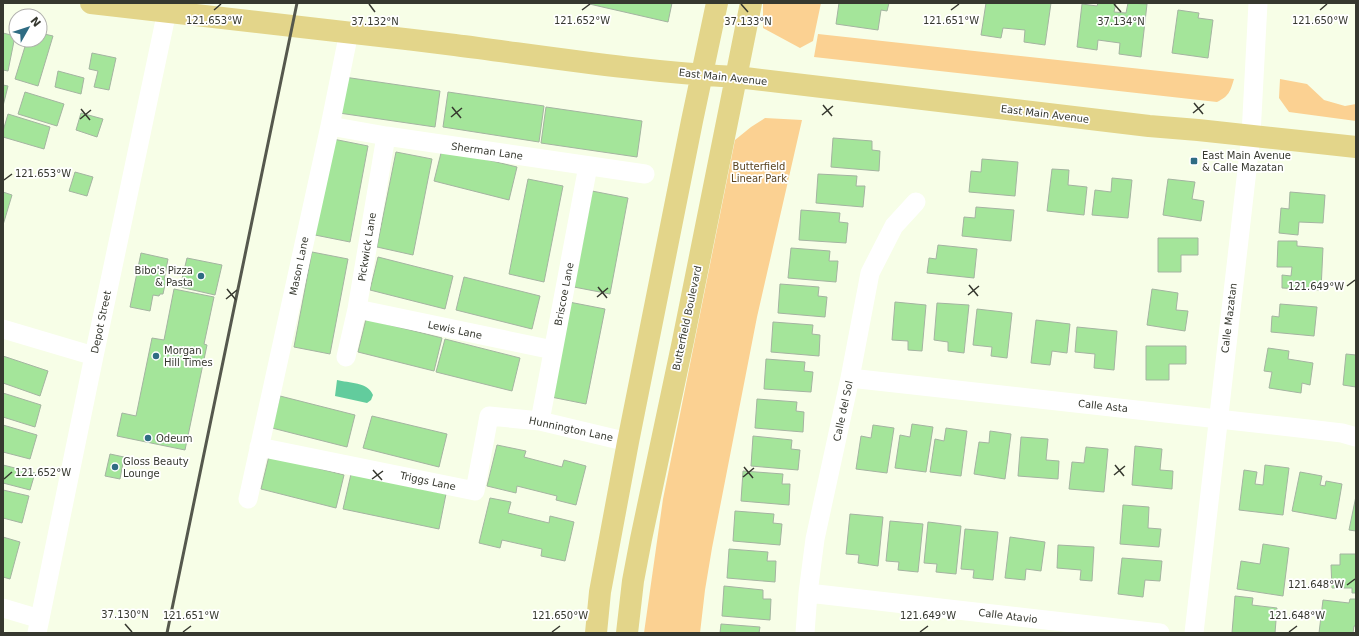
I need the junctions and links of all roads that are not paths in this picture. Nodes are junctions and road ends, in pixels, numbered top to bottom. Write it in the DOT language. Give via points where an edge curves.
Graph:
graph roads {
  1 [pos="91,3"];
  2 [pos="717,3"];
  3 [pos="751,3"];
  4 [pos="1258,3"];
  5 [pos="167,11"];
  6 [pos="349,32"];
  7 [pos="702,75"];
  8 [pos="737,77"];
  9 [pos="330,126"];
  10 [pos="1251,135"];
  11 [pos="386,136"];
  12 [pos="1356,147"];
  13 [pos="588,166"];
  14 [pos="645,174"];
  15 [pos="916,202"];
  16 [pos="357,309"];
  17 [pos="3,329"];
  18 [pos="553,350"];
  19 [pos="94,356"];
  20 [pos="346,357"];
  21 [pos="850,378"];
  22 [pos="490,416"];
  23 [pos="1218,419"];
  24 [pos="540,421"];
  25 [pos="1356,437"];
  26 [pos="628,442"];
  27 [pos="259,447"];
  28 [pos="248,499"];
  29 [pos="808,593"];
  30 [pos="3,608"];
  31 [pos="39,626"];
  32 [pos="596,633"];
  33 [pos="627,633"];
  34 [pos="804,633"];
  35 [pos="1160,633"];
  36 [pos="1194,633"];
  1 -- 5 [label="main road, East Main Avenue"];
  2 -- 7 [label="main road"];
  3 -- 8 [label="main road, Butterfield Boulevard"];
  4 -- 10 [label="street, Calle Mazatan"];
  5 -- 6 [label="main road, East Main Avenue"];
  5 -- 19 [label="street, Depot Street"];
  6 -- 7 [label="main road, East Main Avenue"];
  6 -- 9 [label="street, Mason Lane"];
  7 -- 8 [label="main road, East Main Avenue"];
  7 -- 26 [label="main road"];
  8 -- 10 [label="main road, East Main Avenue" via="1149,126"];
  8 -- 33 [label="main road, Butterfield Boulevard" via="641,539"];
  9 -- 11 [label="street, Sherman Lane"];
  9 -- 27 [label="street, Mason Lane"];
  10 -- 12 [label="main road, East Main Avenue"];
  10 -- 23 [label="street, Calle Mazatan"];
  11 -- 13 [label="street, Sherman Lane"];
  11 -- 16 [label="street, Pickwick Lane"];
  13 -- 14 [label="street, Sherman Lane"];
  13 -- 18 [label="street, Briscoe Lane"];
  15 -- 21 [label="street, Calle del Sol" via="894,226 870,273"];
  16 -- 18 [label="street, Lewis Lane"];
  16 -- 20 [label="street, Pickwick Lane"];
  17 -- 19 [label="street"];
  18 -- 24 [label="street, Briscoe Lane"];
  19 -- 31 [label="street, Depot Street"];
  21 -- 23 [label="street, Calle Asta"];
  21 -- 29 [label="street, Calle del Sol" via="815,539"];
  22 -- 24 [label="street, Hunnington Lane"];
  22 -- 27 [label="street, Triggs Lane" via="475,490"];
  23 -- 25 [label="street, Calle Asta" via="1342,433"];
  23 -- 36 [label="street, Calle Mazatan"];
  24 -- 26 [label="street, Hunnington Lane"];
  26 -- 32 [label="main road" via="600,592"];
  27 -- 28 [label="street, Mason Lane"];
  29 -- 34 [label="street, Calle del Sol"];
  29 -- 35 [label="street, Calle Atavio"];
  30 -- 31 [label="street"];
}
